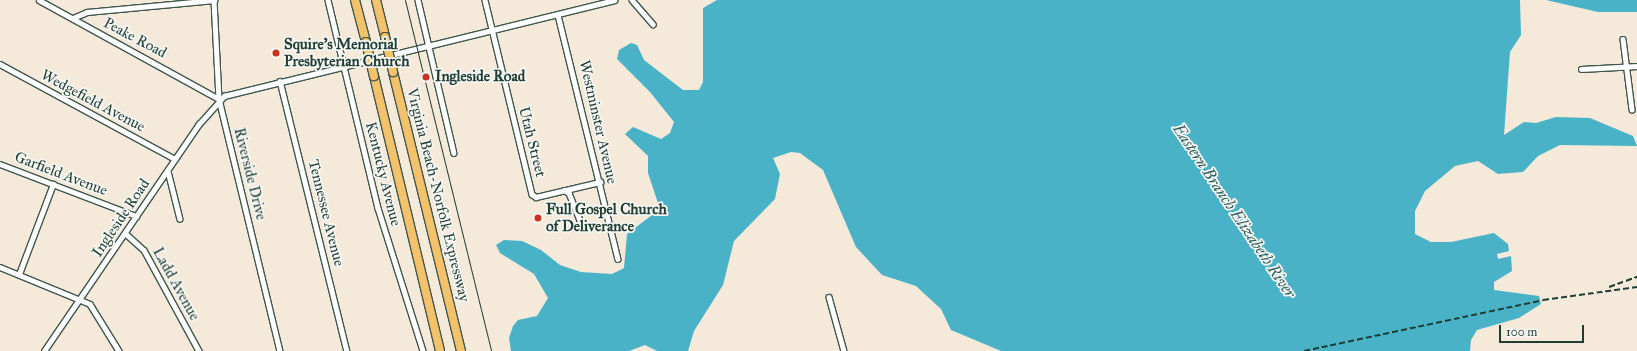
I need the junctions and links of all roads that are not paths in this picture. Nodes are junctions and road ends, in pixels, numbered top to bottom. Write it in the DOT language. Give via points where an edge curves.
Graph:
graph roads {
  1 [pos="39,0"];
  2 [pos="214,0"];
  3 [pos="328,0"];
  4 [pos="355,0"];
  5 [pos="376,0"];
  6 [pos="418,0"];
  7 [pos="485,0"];
  8 [pos="614,0"];
  9 [pos="632,0"];
  10 [pos="558,15"];
  11 [pos="73,18"];
  12 [pos="653,24"];
  13 [pos="492,29"];
  14 [pos="1624,39"];
  15 [pos="428,45"];
  16 [pos="0,64"];
  17 [pos="344,65"];
  18 [pos="1629,66"];
  19 [pos="1637,66"];
  20 [pos="1581,69"];
  21 [pos="280,80"];
  22 [pos="219,99"];
  23 [pos="1632,109"];
  24 [pos="454,153"];
  25 [pos="176,159"];
  26 [pos="0,164"];
  27 [pos="168,171"];
  28 [pos="600,182"];
  29 [pos="53,184"];
  30 [pos="564,190"];
  31 [pos="136,216"];
  32 [pos="180,219"];
  33 [pos="610,225"];
  34 [pos="125,233"];
  35 [pos="618,259"];
  36 [pos="0,267"];
  37 [pos="19,274"];
  38 [pos="829,297"];
  39 [pos="80,299"];
  40 [pos="44,351"];
  41 [pos="119,351"];
  42 [pos="199,351"];
  43 [pos="280,351"];
  44 [pos="347,351"];
  45 [pos="423,351"];
  46 [pos="440,351"];
  47 [pos="461,351"];
  48 [pos="844,351"];
  1 -- 11 [label="street, Peake Road"];
  2 -- 11 [label="street" via="88,12"];
  2 -- 22 [label="street, Riverside Drive"];
  3 -- 17 [label="street, Kentucky Avenue"];
  4 -- 46 [label="highway, bridge"];
  5 -- 47 [label="highway, Virginia Beach-Norfolk Expressway, bridge"];
  6 -- 15 [label="street"];
  7 -- 13 [label="street, Utah Street"];
  8 -- 10 [label="street"];
  9 -- 12 [label="street"];
  10 -- 13 [label="street"];
  10 -- 28 [label="street, Westminster Avenue"];
  11 -- 22 [label="street, Peake Road"];
  13 -- 15 [label="street"];
  13 -- 30 [label="street, Utah Street" via="534,196"];
  14 -- 18 [label="street"];
  15 -- 17 [label="street"];
  15 -- 24 [label="street"];
  16 -- 25 [label="street, Wedgefield Avenue"];
  17 -- 21 [label="street"];
  17 -- 45 [label="street, Kentucky Avenue" via="380,214"];
  18 -- 19 [label="street"];
  18 -- 20 [label="street"];
  18 -- 23 [label="street"];
  21 -- 22 [label="street"];
  21 -- 44 [label="street, Tennessee Avenue"];
  22 -- 25 [label="street, Ingleside Road"];
  22 -- 43 [label="street, Riverside Drive"];
  25 -- 27 [label="street, Ingleside Road"];
  26 -- 29 [label="street, Garfield Avenue"];
  27 -- 31 [label="street, Ingleside Road"];
  27 -- 32 [label="street"];
  28 -- 30 [label="street"];
  28 -- 33 [label="street, Westminster Avenue"];
  29 -- 31 [label="street, Garfield Avenue"];
  29 -- 37 [label="street"];
  30 -- 33 [label="street" via="569,193 581,223 592,228"];
  31 -- 34 [label="street, Ingleside Road"];
  33 -- 35 [label="street, Westminster Avenue"];
  34 -- 39 [label="street, Ingleside Road"];
  34 -- 42 [label="street, Ladd Avenue" via="144,250"];
  36 -- 37 [label="street"];
  37 -- 39 [label="street"];
  38 -- 48 [label="street"];
  39 -- 40 [label="street, Ingleside Road"];
  39 -- 41 [label="street" via="93,306"];
}
